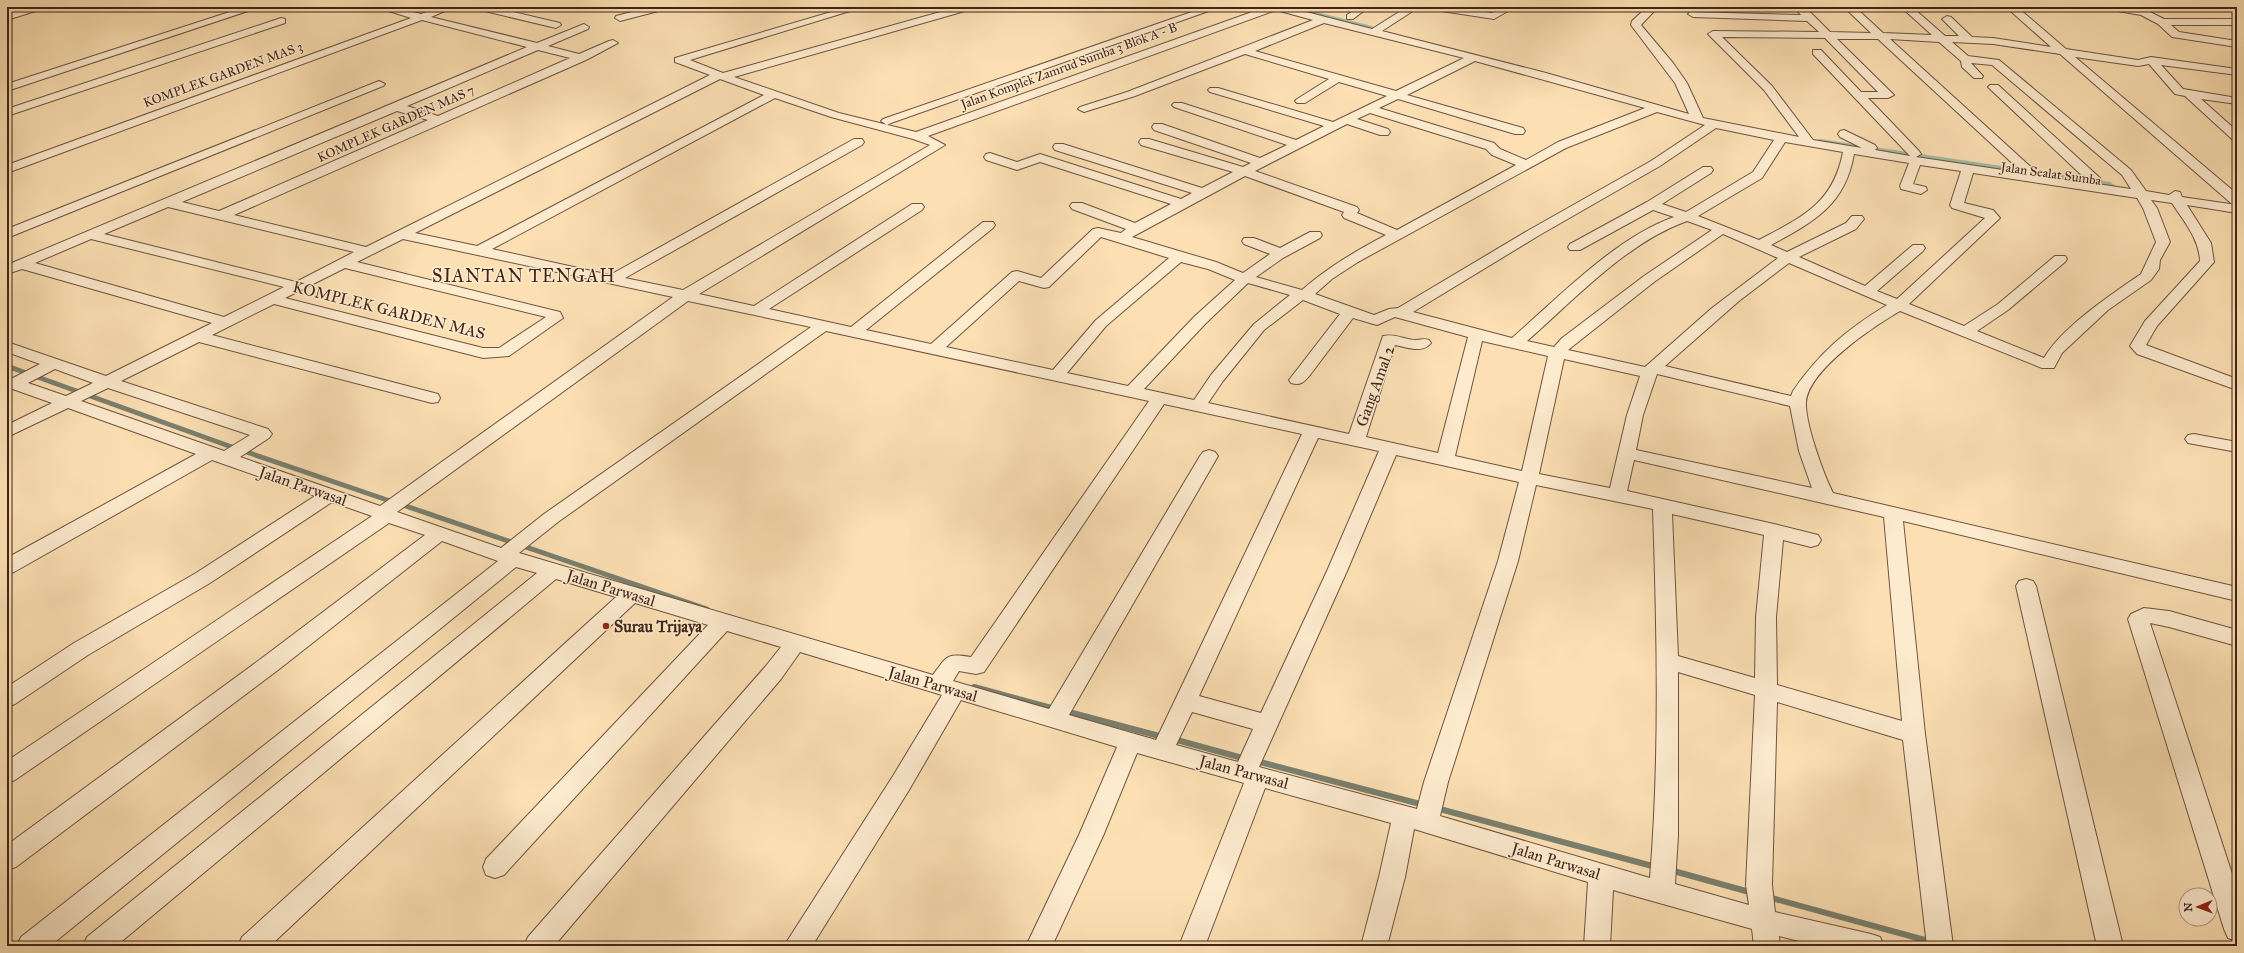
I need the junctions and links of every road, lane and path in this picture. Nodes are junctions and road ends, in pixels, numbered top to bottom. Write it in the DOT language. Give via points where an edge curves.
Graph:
graph roads {
  1 [pos="43,7"];
  2 [pos="255,7"];
  3 [pos="381,7"];
  4 [pos="449,7"];
  5 [pos="479,7"];
  6 [pos="663,7"];
  7 [pos="858,7"];
  8 [pos="969,7"];
  9 [pos="1215,7"];
  10 [pos="1275,7"];
  11 [pos="1364,7"];
  12 [pos="1414,7"];
  13 [pos="1435,7"];
  14 [pos="1510,7"];
  15 [pos="1653,7"];
  16 [pos="1799,7"];
  17 [pos="1849,7"];
  18 [pos="1906,7"];
  19 [pos="2011,7"];
  20 [pos="2112,7"];
  21 [pos="1692,10"];
  22 [pos="7,17"];
  23 [pos="421,17"];
  24 [pos="1350,17"];
  25 [pos="620,18"];
  26 [pos="1810,18"];
  27 [pos="1324,19"];
  28 [pos="1947,20"];
  29 [pos="281,21"];
  30 [pos="2162,22"];
  31 [pos="2237,22"];
  32 [pos="556,25"];
  33 [pos="584,27"];
  34 [pos="1708,29"];
  35 [pos="1373,32"];
  36 [pos="1829,36"];
  37 [pos="1881,36"];
  38 [pos="1942,38"];
  39 [pos="1969,40"];
  40 [pos="613,44"];
  41 [pos="2237,44"];
  42 [pos="539,46"];
  43 [pos="1098,49"];
  44 [pos="1245,51"];
  45 [pos="1817,52"];
  46 [pos="2062,52"];
  47 [pos="582,58"];
  48 [pos="1473,58"];
  49 [pos="1965,59"];
  50 [pos="1126,60"];
  51 [pos="2151,60"];
  52 [pos="2237,72"];
  53 [pos="722,76"];
  54 [pos="1978,76"];
  55 [pos="1338,78"];
  56 [pos="379,84"];
  57 [pos="1994,87"];
  58 [pos="7,88"];
  59 [pos="1214,90"];
  60 [pos="773,94"];
  61 [pos="1398,95"];
  62 [pos="1859,95"];
  63 [pos="2190,95"];
  64 [pos="1300,101"];
  65 [pos="2237,101"];
  66 [pos="1178,105"];
  67 [pos="394,106"];
  68 [pos="1657,108"];
  69 [pos="1084,109"];
  70 [pos="1370,109"];
  71 [pos="7,113"];
  72 [pos="2210,114"];
  73 [pos="2230,117"];
  74 [pos="440,120"];
  75 [pos="1347,120"];
  76 [pos="1698,120"];
  77 [pos="887,121"];
  78 [pos="1714,124"];
  79 [pos="1335,126"];
  80 [pos="1158,127"];
  81 [pos="1519,131"];
  82 [pos="1384,132"];
  83 [pos="1844,134"];
  84 [pos="917,136"];
  85 [pos="2237,137"];
  86 [pos="1781,139"];
  87 [pos="1806,140"];
  88 [pos="858,142"];
  89 [pos="1145,142"];
  90 [pos="1297,144"];
  91 [pos="1059,147"];
  92 [pos="1849,150"];
  93 [pos="1867,151"];
  94 [pos="990,157"];
  95 [pos="1916,158"];
  96 [pos="1262,163"];
  97 [pos="1525,164"];
  98 [pos="7,169"];
  99 [pos="1968,169"];
  100 [pos="1707,170"];
  101 [pos="1245,172"];
  102 [pos="2021,173"];
  103 [pos="2095,181"];
  104 [pos="1921,190"];
  105 [pos="2138,191"];
  106 [pos="1204,193"];
  107 [pos="2176,196"];
  108 [pos="176,199"];
  109 [pos="2237,201"];
  110 [pos="1183,204"];
  111 [pos="1652,205"];
  112 [pos="1077,206"];
  113 [pos="917,207"];
  114 [pos="2237,209"];
  115 [pos="220,216"];
  116 [pos="1689,216"];
  117 [pos="1857,219"];
  118 [pos="988,225"];
  119 [pos="1136,228"];
  120 [pos="1722,229"];
  121 [pos="7,234"];
  122 [pos="401,234"];
  123 [pos="90,235"];
  124 [pos="1315,235"];
  125 [pos="1398,235"];
  126 [pos="1122,237"];
  127 [pos="1249,241"];
  128 [pos="1759,246"];
  129 [pos="1575,247"];
  130 [pos="1918,248"];
  131 [pos="478,251"];
  132 [pos="366,252"];
  133 [pos="1277,255"];
  134 [pos="1178,257"];
  135 [pos="1787,258"];
  136 [pos="2060,259"];
  137 [pos="343,263"];
  138 [pos="21,264"];
  139 [pos="7,270"];
  140 [pos="1245,278"];
  141 [pos="613,279"];
  142 [pos="296,286"];
  143 [pos="1867,292"];
  144 [pos="1303,294"];
  145 [pos="686,295"];
  146 [pos="271,299"];
  147 [pos="1900,304"];
  148 [pos="757,310"];
  149 [pos="1349,313"];
  150 [pos="1398,314"];
  151 [pos="224,322"];
  152 [pos="824,325"];
  153 [pos="1966,331"];
  154 [pos="854,332"];
  155 [pos="1476,335"];
  156 [pos="196,336"];
  157 [pos="1422,343"];
  158 [pos="1515,344"];
  159 [pos="934,349"];
  160 [pos="11,352"];
  161 [pos="1557,353"];
  162 [pos="47,367"];
  163 [pos="1651,370"];
  164 [pos="1056,376"];
  165 [pos="1297,380"];
  166 [pos="15,381"];
  167 [pos="100,385"];
  168 [pos="2237,385"];
  169 [pos="1132,392"];
  170 [pos="432,398"];
  171 [pos="1160,398"];
  172 [pos="72,400"];
  173 [pos="1798,403"];
  174 [pos="1198,406"];
  175 [pos="1313,430"];
  176 [pos="7,432"];
  177 [pos="2194,439"];
  178 [pos="1356,440"];
  179 [pos="1390,447"];
  180 [pos="2237,448"];
  181 [pos="229,453"];
  182 [pos="1626,453"];
  183 [pos="1209,456"];
  184 [pos="1445,459"];
  185 [pos="1529,478"];
  186 [pos="330,495"];
  187 [pos="1617,495"];
  188 [pos="1826,496"];
  189 [pos="1662,505"];
  190 [pos="1893,512"];
  191 [pos="386,513"];
  192 [pos="1774,530"];
  193 [pos="439,534"];
  194 [pos="1811,540"];
  195 [pos="513,550"];
  196 [pos="7,566"];
  197 [pos="553,571"];
  198 [pos="2026,586"];
  199 [pos="2237,594"];
  200 [pos="631,595"];
  201 [pos="723,622"];
  202 [pos="2237,638"];
  203 [pos="795,643"];
  204 [pos="1668,661"];
  205 [pos="946,688"];
  206 [pos="1766,690"];
  207 [pos="7,698"];
  208 [pos="1185,701"];
  209 [pos="1061,709"];
  210 [pos="1267,724"];
  211 [pos="1914,734"];
  212 [pos="1169,738"];
  213 [pos="1131,741"];
  214 [pos="1251,768"];
  215 [pos="7,773"];
  216 [pos="1424,806"];
  217 [pos="7,859"];
  218 [pos="495,867"];
  219 [pos="1601,875"];
  220 [pos="1663,885"];
  221 [pos="1761,903"];
  222 [pos="2237,929"];
  223 [pos="1938,938"];
  224 [pos="30,946"];
  225 [pos="96,946"];
  226 [pos="251,946"];
  227 [pos="537,946"];
  228 [pos="797,946"];
  229 [pos="1039,946"];
  230 [pos="1192,946"];
  231 [pos="1374,946"];
  232 [pos="1597,946"];
  233 [pos="1767,946"];
  234 [pos="1871,946"];
  235 [pos="2110,946"];
  1 -- 22 [label="street"];
  2 -- 58 [label="street"];
  3 -- 23 [label="street"];
  4 -- 23 [label="street, KOMPLEK GARDEN MAS 3"];
  5 -- 32 [label="street"];
  6 -- 25 [label="street"];
  7 -- 53 [label="street" via="679,60"];
  8 -- 53 [label="street"];
  9 -- 43 [label="street"];
  10 -- 27 [label="street"];
  10 -- 50 [label="street, Jalan Komplek Zamrud Sumba 3 Blok A - B"];
  11 -- 24 [label="street"];
  12 -- 35 [label="street"];
  13 -- 14 [label="street" via="1494,16"];
  15 -- 76 [label="street" via="1636,25 1681,83"];
  16 -- 26 [label="street"];
  17 -- 37 [label="street"];
  18 -- 38 [label="street"];
  19 -- 46 [label="street"];
  20 -- 30 [label="street" via="2144,12"];
  21 -- 26 [label="street"];
  21 -- 34 [label="street"];
  23 -- 42 [label="street"];
  23 -- 98 [label="street, KOMPLEK GARDEN MAS 3"];
  26 -- 36 [label="street"];
  27 -- 35 [label="street"];
  27 -- 44 [label="street"];
  28 -- 39 [label="street"];
  29 -- 71 [label="street"];
  30 -- 31 [label="street"];
  30 -- 41 [label="street" via="2175,35"];
  33 -- 42 [label="street"];
  34 -- 36 [label="street"];
  34 -- 87 [label="street" via="1768,88"];
  35 -- 48 [label="street"];
  36 -- 37 [label="street"];
  36 -- 62 [label="street" via="1888,96"];
  37 -- 38 [label="street"];
  37 -- 102 [label="street"];
  38 -- 39 [label="street"];
  38 -- 49 [label="street"];
  39 -- 46 [label="street"];
  40 -- 47 [label="street, KOMPLEK GARDEN MAS 7"];
  42 -- 47 [label="street"];
  42 -- 67 [label="street"];
  43 -- 50 [label="street"];
  43 -- 77 [label="street"];
  44 -- 55 [label="street"];
  44 -- 69 [label="street"];
  45 -- 62 [label="street"];
  46 -- 51 [label="street" via="2138,63"];
  46 -- 109 [label="street"];
  47 -- 74 [label="street, KOMPLEK GARDEN MAS 7"];
  48 -- 61 [label="street"];
  48 -- 68 [label="street"];
  49 -- 54 [label="street" via="1966,65"];
  49 -- 105 [label="street" via="1995,62 2127,173"];
  50 -- 84 [label="street, Jalan Komplek Zamrud Sumba 3 Blok A - B"];
  51 -- 52 [label="street"];
  51 -- 63 [label="street" via="2179,92"];
  53 -- 60 [label="street"];
  53 -- 122 [label="street"];
  55 -- 61 [label="street"];
  55 -- 64 [label="street"];
  56 -- 121 [label="street"];
  57 -- 103 [label="street"];
  59 -- 79 [label="street"];
  60 -- 84 [label="street" via="835,115"];
  60 -- 131 [label="street"];
  61 -- 70 [label="street"];
  61 -- 81 [label="street"];
  62 -- 95 [label="street"];
  63 -- 65 [label="street"];
  63 -- 72 [label="street"];
  66 -- 90 [label="street"];
  67 -- 74 [label="street"];
  67 -- 108 [label="street"];
  68 -- 76 [label="street"];
  68 -- 97 [label="street" via="1562,145"];
  70 -- 75 [label="street"];
  70 -- 97 [label="street" via="1490,146 1496,152"];
  72 -- 73 [label="street"];
  72 -- 85 [label="street"];
  74 -- 115 [label="street, KOMPLEK GARDEN MAS 7"];
  75 -- 79 [label="street"];
  75 -- 82 [label="street"];
  76 -- 78 [label="street"];
  78 -- 86 [label="street"];
  78 -- 150 [label="street" via="1678,151 1490,258"];
  79 -- 90 [label="street"];
  80 -- 96 [label="street"];
  83 -- 93 [label="street"];
  84 -- 145 [label="street" via="938,145"];
  86 -- 87 [label="street"];
  86 -- 116 [label="street" via="1758,175"];
  87 -- 92 [label="street"];
  88 -- 141 [label="street"];
  89 -- 101 [label="street"];
  90 -- 96 [label="street"];
  91 -- 106 [label="street"];
  92 -- 93 [label="street"];
  92 -- 128 [label="street" via="1837,188 1829,202"];
  93 -- 95 [label="street"];
  94 -- 110 [label="street" via="1017,166 1040,158"];
  95 -- 99 [label="street"];
  95 -- 102 [label="street, Jalan Sealat Sumba"];
  95 -- 104 [label="street" via="1906,186"];
  96 -- 101 [label="street"];
  97 -- 125 [label="street"];
  99 -- 102 [label="street"];
  99 -- 147 [label="street" via="1957,205 1988,213 1993,218"];
  100 -- 111 [label="street"];
  101 -- 106 [label="street"];
  101 -- 125 [label="street" via="1352,210 1349,215"];
  102 -- 103 [label="street, Jalan Sealat Sumba"];
  102 -- 105 [label="street"];
  103 -- 105 [label="street, Jalan Sealat Sumba"];
  105 -- 107 [label="street"];
  105 -- 153 [label="street" via="2153,214 2163,242 2153,260 2152,269 2103,307 2056,350 2048,365"];
  106 -- 110 [label="street"];
  107 -- 109 [label="street"];
  107 -- 114 [label="street"];
  107 -- 168 [label="street" via="2204,242 2208,254 2207,262 2150,324 2138,346 2143,351"];
  108 -- 115 [label="street" via="172,204"];
  108 -- 123 [label="street"];
  110 -- 119 [label="street"];
  111 -- 116 [label="street"];
  111 -- 129 [label="street"];
  112 -- 119 [label="street"];
  113 -- 148 [label="street"];
  115 -- 132 [label="street"];
  116 -- 120 [label="street"];
  116 -- 158 [label="street" via="1661,226 1639,239 1588,279"];
  117 -- 135 [label="street" via="1845,230"];
  118 -- 154 [label="street"];
  119 -- 126 [label="street"];
  120 -- 128 [label="street"];
  120 -- 161 [label="street" via="1649,279 1568,341"];
  122 -- 131 [label="street"];
  122 -- 132 [label="street"];
  123 -- 138 [label="street"];
  123 -- 142 [label="street"];
  124 -- 133 [label="street"];
  125 -- 144 [label="street" via="1338,269"];
  126 -- 134 [label="street"];
  126 -- 159 [label="street" via="1098,232 1044,284 1017,275"];
  127 -- 133 [label="street" via="1277,252"];
  128 -- 135 [label="street"];
  130 -- 143 [label="street"];
  131 -- 141 [label="street"];
  132 -- 137 [label="street"];
  133 -- 140 [label="street"];
  134 -- 140 [label="street" via="1211,265 1218,270"];
  134 -- 164 [label="street" via="1100,323"];
  135 -- 143 [label="street"];
  135 -- 163 [label="street" via="1724,305"];
  136 -- 153 [label="street" via="2003,308"];
  137 -- 142 [label="street"];
  137 -- 146 [label="street, KOMPLEK GARDEN MAS" via="555,315 555,318 503,353 484,353"];
  138 -- 139 [label="street"];
  138 -- 151 [label="street"];
  140 -- 144 [label="street"];
  140 -- 169 [label="street" via="1192,328"];
  141 -- 145 [label="street"];
  142 -- 146 [label="street"];
  143 -- 147 [label="street"];
  144 -- 149 [label="street"];
  144 -- 174 [label="street" via="1259,327 1217,378"];
  145 -- 148 [label="street"];
  145 -- 191 [label="street"];
  146 -- 151 [label="street"];
  147 -- 153 [label="street"];
  147 -- 173 [label="street" via="1845,340 1820,365 1801,391"];
  148 -- 152 [label="street"];
  149 -- 150 [label="street" via="1375,321 1389,312"];
  149 -- 165 [label="street" via="1332,333 1313,364"];
  150 -- 155 [label="street"];
  151 -- 156 [label="street"];
  152 -- 154 [label="street"];
  152 -- 195 [label="street"];
  154 -- 159 [label="street"];
  155 -- 158 [label="street"];
  155 -- 184 [label="street"];
  156 -- 167 [label="street"];
  156 -- 170 [label="street"];
  157 -- 178 [label="street, Gang Amal 2" via="1417,345 1389,339"];
  158 -- 161 [label="street"];
  159 -- 164 [label="street"];
  160 -- 162 [label="street"];
  161 -- 163 [label="street"];
  161 -- 185 [label="street"];
  162 -- 166 [label="street"];
  162 -- 167 [label="street"];
  163 -- 173 [label="street"];
  163 -- 182 [label="street"];
  164 -- 169 [label="street"];
  166 -- 172 [label="street, Jalan Parwasal"];
  167 -- 172 [label="street"];
  167 -- 181 [label="street" via="263,434"];
  169 -- 171 [label="street"];
  171 -- 174 [label="street"];
  171 -- 205 [label="street" via="976,666 954,662"];
  172 -- 176 [label="street"];
  172 -- 181 [label="street, Jalan Parwasal"];
  173 -- 188 [label="street" via="1808,455"];
  174 -- 175 [label="street"];
  175 -- 178 [label="street"];
  175 -- 208 [label="street"];
  177 -- 180 [label="street"];
  178 -- 179 [label="street"];
  179 -- 184 [label="street"];
  179 -- 210 [label="street"];
  181 -- 186 [label="street, Jalan Parwasal"];
  181 -- 196 [label="street"];
  182 -- 187 [label="street"];
  182 -- 188 [label="street"];
  183 -- 209 [label="street"];
  184 -- 185 [label="street"];
  185 -- 187 [label="street"];
  185 -- 216 [label="street" via="1508,561 1482,644"];
  186 -- 191 [label="street, Jalan Parwasal"];
  186 -- 207 [label="street" via="203,578 88,645"];
  187 -- 189 [label="street"];
  188 -- 190 [label="street"];
  189 -- 192 [label="street"];
  189 -- 204 [label="street"];
  190 -- 199 [label="street"];
  190 -- 211 [label="street"];
  191 -- 193 [label="street, Jalan Parwasal"];
  191 -- 215 [label="street" via="342,548"];
  192 -- 194 [label="street"];
  192 -- 206 [label="street" via="1766,617"];
  193 -- 195 [label="street, Jalan Parwasal"];
  193 -- 217 [label="street" via="270,664"];
  195 -- 197 [label="street, Jalan Parwasal"];
  195 -- 224 [label="street"];
  197 -- 200 [label="street, Jalan Parwasal"];
  197 -- 225 [label="street"];
  198 -- 235 [label="street"];
  200 -- 201 [label="street, Jalan Parwasal"];
  200 -- 226 [label="street"];
  201 -- 203 [label="street, Jalan Parwasal"];
  201 -- 218 [label="street"];
  202 -- 222 [label="street" via="2144,615 2138,619"];
  203 -- 205 [label="street, Jalan Parwasal"];
  203 -- 227 [label="street" via="768,679"];
  204 -- 206 [label="street"];
  204 -- 220 [label="street"];
  205 -- 209 [label="street, Jalan Parwasal"];
  205 -- 228 [label="street" via="901,783"];
  206 -- 211 [label="street"];
  206 -- 221 [label="street"];
  208 -- 210 [label="street"];
  208 -- 212 [label="street"];
  209 -- 213 [label="street, Jalan Parwasal"];
  210 -- 214 [label="street"];
  211 -- 223 [label="street"];
  212 -- 213 [label="street, Jalan Parwasal"];
  212 -- 214 [label="street, Jalan Parwasal"];
  213 -- 229 [label="street" via="1091,836"];
  214 -- 216 [label="street, Jalan Parwasal"];
  214 -- 230 [label="street"];
  216 -- 219 [label="street, Jalan Parwasal"];
  216 -- 231 [label="street" via="1392,877"];
  219 -- 220 [label="street, Jalan Parwasal"];
  219 -- 232 [label="street"];
  220 -- 221 [label="street, Jalan Parwasal"];
  221 -- 233 [label="street"];
  221 -- 234 [label="street, Jalan Parwasal"];
}
